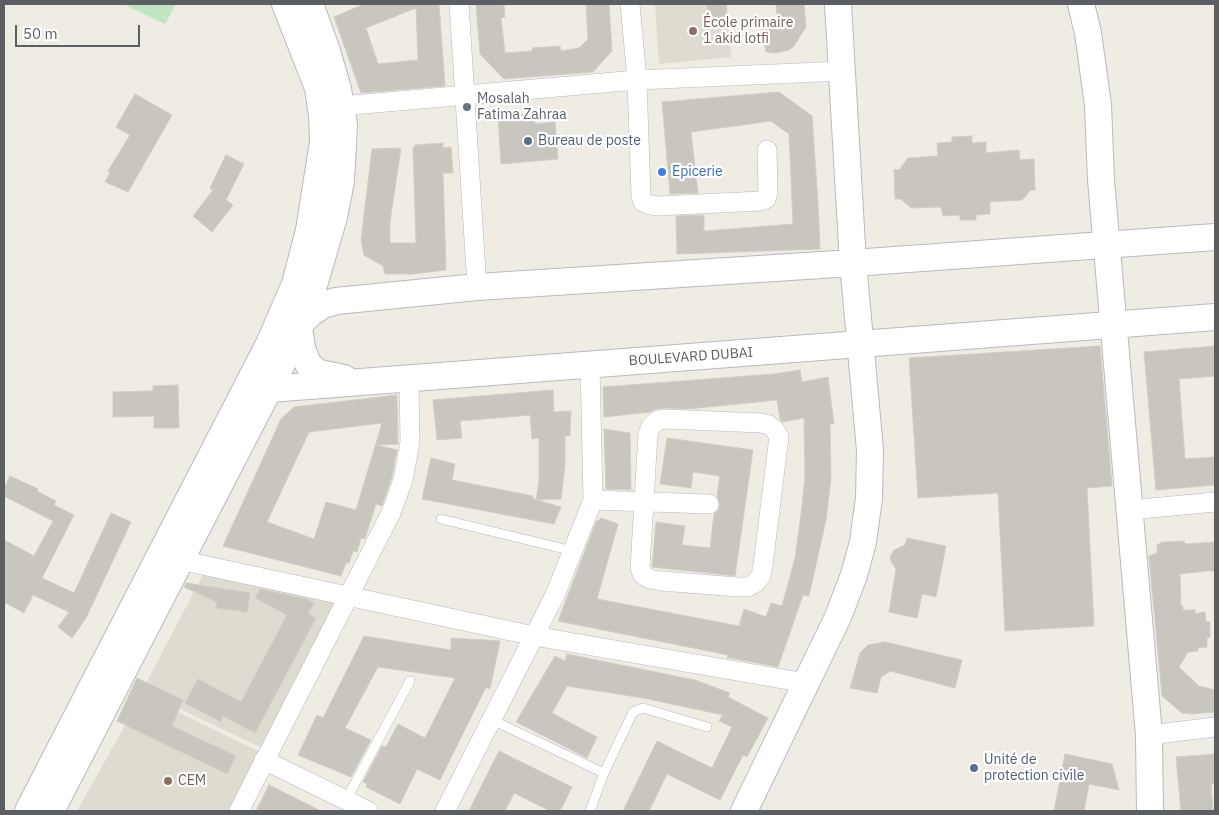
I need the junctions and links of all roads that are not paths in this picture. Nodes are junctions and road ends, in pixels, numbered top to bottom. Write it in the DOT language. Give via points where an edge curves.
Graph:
graph roads {
  1 [pos="459,4"];
  2 [pos="630,4"];
  3 [pos="838,4"];
  4 [pos="1081,4"];
  5 [pos="298,6"];
  6 [pos="843,71"];
  7 [pos="637,80"];
  8 [pos="466,96"];
  9 [pos="332,107"];
  10 [pos="767,150"];
  11 [pos="1215,238"];
  12 [pos="1108,246"];
  13 [pos="854,263"];
  14 [pos="477,287"];
  15 [pos="314,293"];
  16 [pos="1215,317"];
  17 [pos="1114,324"];
  18 [pos="298,326"];
  19 [pos="862,343"];
  20 [pos="269,344"];
  21 [pos="590,364"];
  22 [pos="409,378"];
  23 [pos="378,381"];
  24 [pos="268,389"];
  25 [pos="593,500"];
  26 [pos="644,501"];
  27 [pos="1215,502"];
  28 [pos="709,504"];
  29 [pos="1130,510"];
  30 [pos="441,519"];
  31 [pos="573,551"];
  32 [pos="170,558"];
  33 [pos="348,595"];
  34 [pos="534,636"];
  35 [pos="410,681"];
  36 [pos="806,683"];
  37 [pos="492,720"];
  38 [pos="707,727"];
  39 [pos="1215,727"];
  40 [pos="1149,735"];
  41 [pos="264,760"];
  42 [pos="604,773"];
  43 [pos="346,800"];
  44 [pos="28,811"];
  45 [pos="51,811"];
  46 [pos="239,811"];
  47 [pos="368,811"];
  48 [pos="445,811"];
  49 [pos="590,811"];
  50 [pos="744,811"];
  51 [pos="1150,811"];
  1 -- 8 [label="street"];
  2 -- 7 [label="street"];
  3 -- 6 [label="street"];
  4 -- 12 [label="street" via="1098,105"];
  5 -- 9 [label="street" via="327,51"];
  6 -- 7 [label="street"];
  6 -- 13 [label="street"];
  7 -- 8 [label="street"];
  7 -- 10 [label="street" via="643,202 658,206 766,199"];
  8 -- 9 [label="street"];
  8 -- 14 [label="street"];
  9 -- 15 [label="street" via="344,125 341,182"];
  11 -- 12 [label="street"];
  12 -- 13 [label="street"];
  12 -- 17 [label="street"];
  13 -- 14 [label="street"];
  13 -- 19 [label="street"];
  14 -- 15 [label="street"];
  15 -- 18 [label="street"];
  15 -- 20 [label="street"];
  16 -- 17 [label="street, BOULEVARD DUBAI"];
  17 -- 19 [label="street, BOULEVARD DUBAI"];
  17 -- 29 [label="street"];
  18 -- 20 [label="street"];
  18 -- 23 [label="street" via="308,364 319,373 336,378"];
  18 -- 24 [label="street"];
  19 -- 21 [label="street, BOULEVARD DUBAI"];
  19 -- 36 [label="street" via="870,450 869,498 863,542 838,616"];
  20 -- 32 [label="street"];
  21 -- 22 [label="street, BOULEVARD DUBAI"];
  21 -- 25 [label="street"];
  22 -- 23 [label="street, BOULEVARD DUBAI"];
  22 -- 33 [label="street" via="410,442 403,480 391,513"];
  23 -- 24 [label="street, BOULEVARD DUBAI"];
  24 -- 32 [label="street"];
  25 -- 26 [label="street"];
  25 -- 31 [label="street"];
  26 -- 26 [label="street" via="640,568 643,575 661,580 738,587 755,583 763,566 779,437 769,425 761,423 658,420 648,434"];
  26 -- 28 [label="street"];
  27 -- 29 [label="street"];
  29 -- 40 [label="street"];
  30 -- 31 [label="lane"];
  31 -- 34 [label="street" via="556,596"];
  32 -- 33 [label="street"];
  32 -- 44 [label="street"];
  32 -- 45 [label="street"];
  33 -- 34 [label="street"];
  33 -- 41 [label="street"];
  34 -- 36 [label="street"];
  34 -- 37 [label="street"];
  35 -- 43 [label="lane"];
  36 -- 50 [label="street"];
  37 -- 42 [label="lane"];
  37 -- 48 [label="street"];
  38 -- 42 [label="lane" via="643,708 633,712"];
  39 -- 40 [label="street"];
  40 -- 51 [label="street"];
  41 -- 43 [label="street"];
  41 -- 46 [label="street"];
  42 -- 49 [label="lane"];
  43 -- 47 [label="street"];
}
